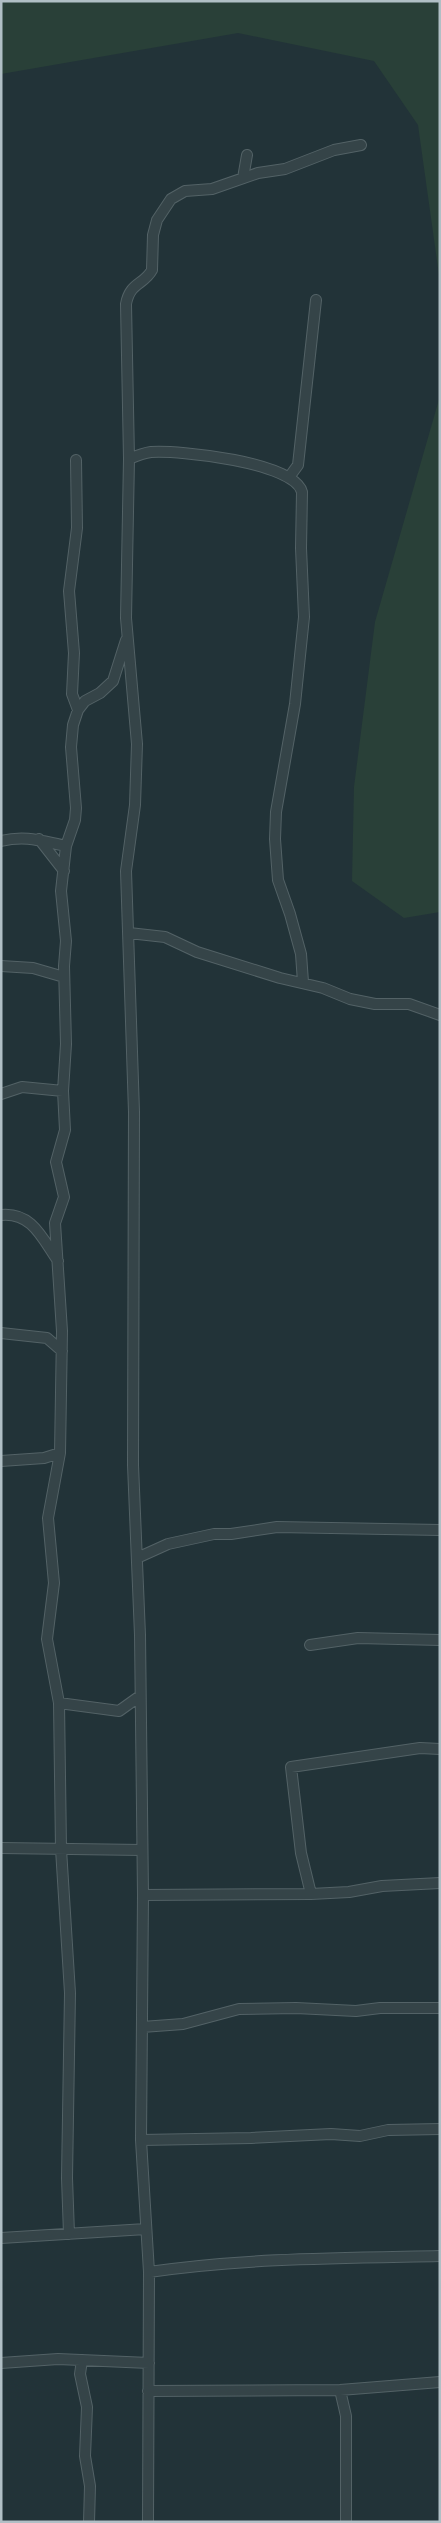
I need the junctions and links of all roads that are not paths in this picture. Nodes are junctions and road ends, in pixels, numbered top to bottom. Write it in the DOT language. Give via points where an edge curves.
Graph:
graph roads {
  1 [pos="361,145"];
  2 [pos="247,155"];
  3 [pos="243,178"];
  4 [pos="316,300"];
  5 [pos="129,458"];
  6 [pos="76,460"];
  7 [pos="290,476"];
  8 [pos="126,640"];
  9 [pos="118,662"];
  10 [pos="130,667"];
  11 [pos="78,710"];
  12 [pos="38,838"];
  13 [pos="1,841"];
  14 [pos="66,846"];
  15 [pos="64,870"];
  16 [pos="129,933"];
  17 [pos="1,966"];
  18 [pos="64,977"];
  19 [pos="304,982"];
  20 [pos="440,1015"];
  21 [pos="63,1091"];
  22 [pos="1,1094"];
  23 [pos="1,1216"];
  24 [pos="58,1260"];
  25 [pos="62,1331"];
  26 [pos="1,1333"];
  27 [pos="47,1338"];
  28 [pos="62,1351"];
  29 [pos="60,1453"];
  30 [pos="44,1458"];
  31 [pos="1,1461"];
  32 [pos="58,1468"];
  33 [pos="440,1530"];
  34 [pos="137,1558"];
  35 [pos="440,1640"];
  36 [pos="310,1645"];
  37 [pos="140,1696"];
  38 [pos="59,1703"];
  39 [pos="440,1749"];
  40 [pos="1,1848"];
  41 [pos="62,1849"];
  42 [pos="142,1850"];
  43 [pos="440,1883"];
  44 [pos="143,1894"];
  45 [pos="311,1894"];
  46 [pos="440,2008"];
  47 [pos="142,2028"];
  48 [pos="440,2129"];
  49 [pos="141,2140"];
  50 [pos="146,2229"];
  51 [pos="69,2234"];
  52 [pos="1,2238"];
  53 [pos="440,2256"];
  54 [pos="149,2272"];
  55 [pos="82,2360"];
  56 [pos="1,2363"];
  57 [pos="149,2363"];
  58 [pos="440,2382"];
  59 [pos="340,2390"];
  60 [pos="148,2391"];
  61 [pos="89,2522"];
  62 [pos="148,2522"];
  63 [pos="346,2522"];
  1 -- 3 [label="street" via="334,150 285,169"];
  2 -- 3 [label="street"];
  3 -- 5 [label="street" via="212,189 185,191 171,199 157,220 152,270 132,288 126,304"];
  4 -- 7 [label="street" via="298,464"];
  5 -- 7 [label="street" via="152,452 183,453 250,464"];
  5 -- 8 [label="street"];
  6 -- 11 [label="street" via="77,528 69,591 74,653 72,694"];
  7 -- 19 [label="street" via="300,484 302,492 304,617 275,838 278,880 301,954"];
  8 -- 9 [label="street"];
  8 -- 10 [label="street"];
  9 -- 10 [label="street"];
  9 -- 11 [label="street" via="113,681"];
  10 -- 16 [label="street" via="137,744 135,805 126,871"];
  11 -- 14 [label="street" via="71,748 75,820"];
  12 -- 13 [label="street"];
  12 -- 14 [label="street"];
  12 -- 15 [label="street"];
  14 -- 15 [label="street"];
  15 -- 18 [label="street" via="61,900 66,942"];
  16 -- 19 [label="street" via="165,937 197,952 280,978"];
  16 -- 34 [label="street" via="134,1112 133,1465"];
  17 -- 18 [label="street" via="33,968"];
  18 -- 21 [label="street"];
  19 -- 20 [label="street" via="357,1001 408,1004"];
  21 -- 22 [label="street" via="22,1087"];
  21 -- 24 [label="street" via="66,1130 56,1162 64,1197 55,1223"];
  23 -- 24 [label="street" via="24,1218"];
  24 -- 25 [label="street"];
  25 -- 27 [label="street"];
  25 -- 28 [label="street"];
  26 -- 27 [label="street"];
  27 -- 28 [label="street"];
  28 -- 29 [label="street"];
  29 -- 30 [label="street"];
  29 -- 32 [label="street"];
  30 -- 31 [label="street"];
  30 -- 32 [label="street"];
  32 -- 38 [label="street" via="48,1518 54,1588 47,1639"];
  33 -- 34 [label="street" via="277,1527 214,1534 168,1544"];
  34 -- 37 [label="street"];
  35 -- 36 [label="street" via="358,1638"];
  37 -- 38 [label="street" via="119,1710"];
  37 -- 42 [label="street"];
  38 -- 41 [label="street"];
  39 -- 45 [label="street" via="420,1748 291,1767 301,1853"];
  40 -- 41 [label="street"];
  41 -- 42 [label="street"];
  41 -- 51 [label="street" via="70,1993"];
  42 -- 44 [label="street"];
  43 -- 45 [label="street"];
  44 -- 45 [label="street"];
  44 -- 47 [label="street"];
  46 -- 47 [label="street" via="356,2011 239,2009 183,2024"];
  47 -- 49 [label="street"];
  48 -- 49 [label="street" via="388,2130 360,2136 331,2134"];
  49 -- 50 [label="street"];
  50 -- 51 [label="street"];
  50 -- 54 [label="street"];
  51 -- 52 [label="street"];
  53 -- 54 [label="street" via="280,2260"];
  54 -- 57 [label="street"];
  55 -- 56 [label="street"];
  55 -- 57 [label="street"];
  55 -- 61 [label="street" via="80,2374 88,2407 85,2456 90,2486"];
  57 -- 60 [label="street"];
  58 -- 59 [label="street"];
  59 -- 60 [label="street"];
  59 -- 63 [label="street" via="346,2416"];
  60 -- 62 [label="street"];
}
